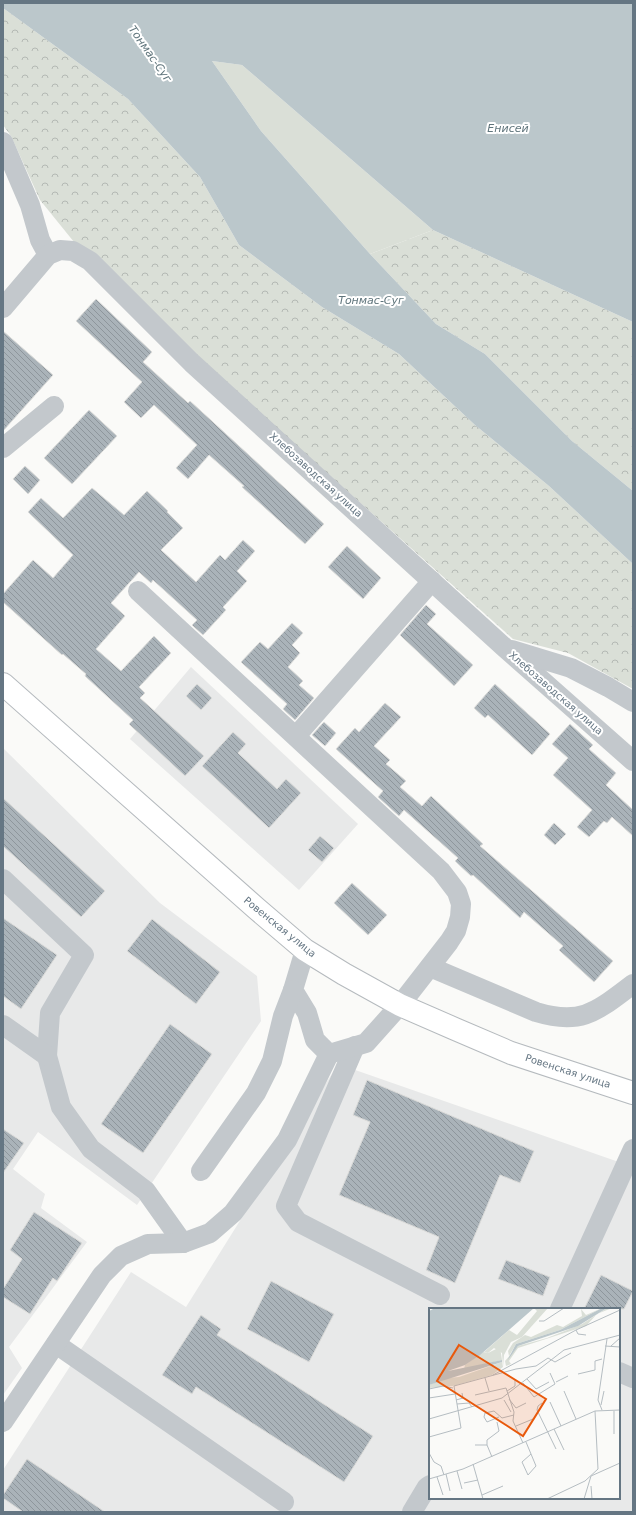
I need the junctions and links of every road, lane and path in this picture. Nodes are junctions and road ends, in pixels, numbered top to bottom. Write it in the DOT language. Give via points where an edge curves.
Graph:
graph roads {
  1 [pos="3,142"];
  2 [pos="48,255"];
  3 [pos="3,308"];
  4 [pos="54,406"];
  5 [pos="3,448"];
  6 [pos="432,581"];
  7 [pos="138,590"];
  8 [pos="504,647"];
  9 [pos="3,684"];
  10 [pos="633,702"];
  11 [pos="296,736"];
  12 [pos="633,761"];
  13 [pos="3,880"];
  14 [pos="306,950"];
  15 [pos="430,967"];
  16 [pos="633,984"];
  17 [pos="293,990"];
  18 [pos="400,1005"];
  19 [pos="3,1025"];
  20 [pos="356,1046"];
  21 [pos="329,1054"];
  22 [pos="48,1056"];
  23 [pos="633,1093"];
  24 [pos="633,1149"];
  25 [pos="202,1171"];
  26 [pos="182,1242"];
  27 [pos="440,1294"];
  28 [pos="560,1308"];
  29 [pos="56,1344"];
  30 [pos="620,1372"];
  31 [pos="633,1378"];
  32 [pos="3,1422"];
  33 [pos="429,1486"];
  34 [pos="284,1502"];
  35 [pos="412,1512"];
  1 -- 2 [label="street"];
  2 -- 3 [label="street"];
  2 -- 6 [label="street, Хлебозаводская улица" via="60,250 74,251 90,261 192,363"];
  4 -- 5 [label="street"];
  6 -- 8 [label="street, Хлебозаводская улица"];
  6 -- 11 [label="street"];
  7 -- 11 [label="street"];
  8 -- 10 [label="street" via="571,668"];
  8 -- 12 [label="street, Хлебозаводская улица"];
  9 -- 14 [label="main road, Ровенская улица" via="257,910"];
  11 -- 15 [label="street" via="441,871 457,892 461,904 458,924 449,942"];
  13 -- 22 [label="street" via="84,955 50,1013"];
  14 -- 17 [label="street"];
  14 -- 18 [label="main road, Ровенская улица"];
  15 -- 16 [label="street" via="536,1012 562,1018 589,1014"];
  15 -- 18 [label="street"];
  17 -- 21 [label="street" via="307,1013 315,1040"];
  17 -- 25 [label="street" via="283,1016 272,1061 259,1087"];
  18 -- 20 [label="street" via="366,1043"];
  18 -- 23 [label="main road, Ровенская улица" via="511,1053"];
  19 -- 22 [label="street"];
  20 -- 21 [label="street"];
  20 -- 27 [label="street" via="286,1206 298,1222"];
  21 -- 26 [label="street" via="287,1140 233,1213 210,1233"];
  22 -- 26 [label="street" via="61,1107 91,1148 146,1191"];
  24 -- 28 [label="street"];
  26 -- 29 [label="street" via="148,1244 121,1256 102,1275"];
  29 -- 32 [label="street"];
  29 -- 34 [label="street"];
  30 -- 31 [label="street"];
  33 -- 35 [label="street"];
}
